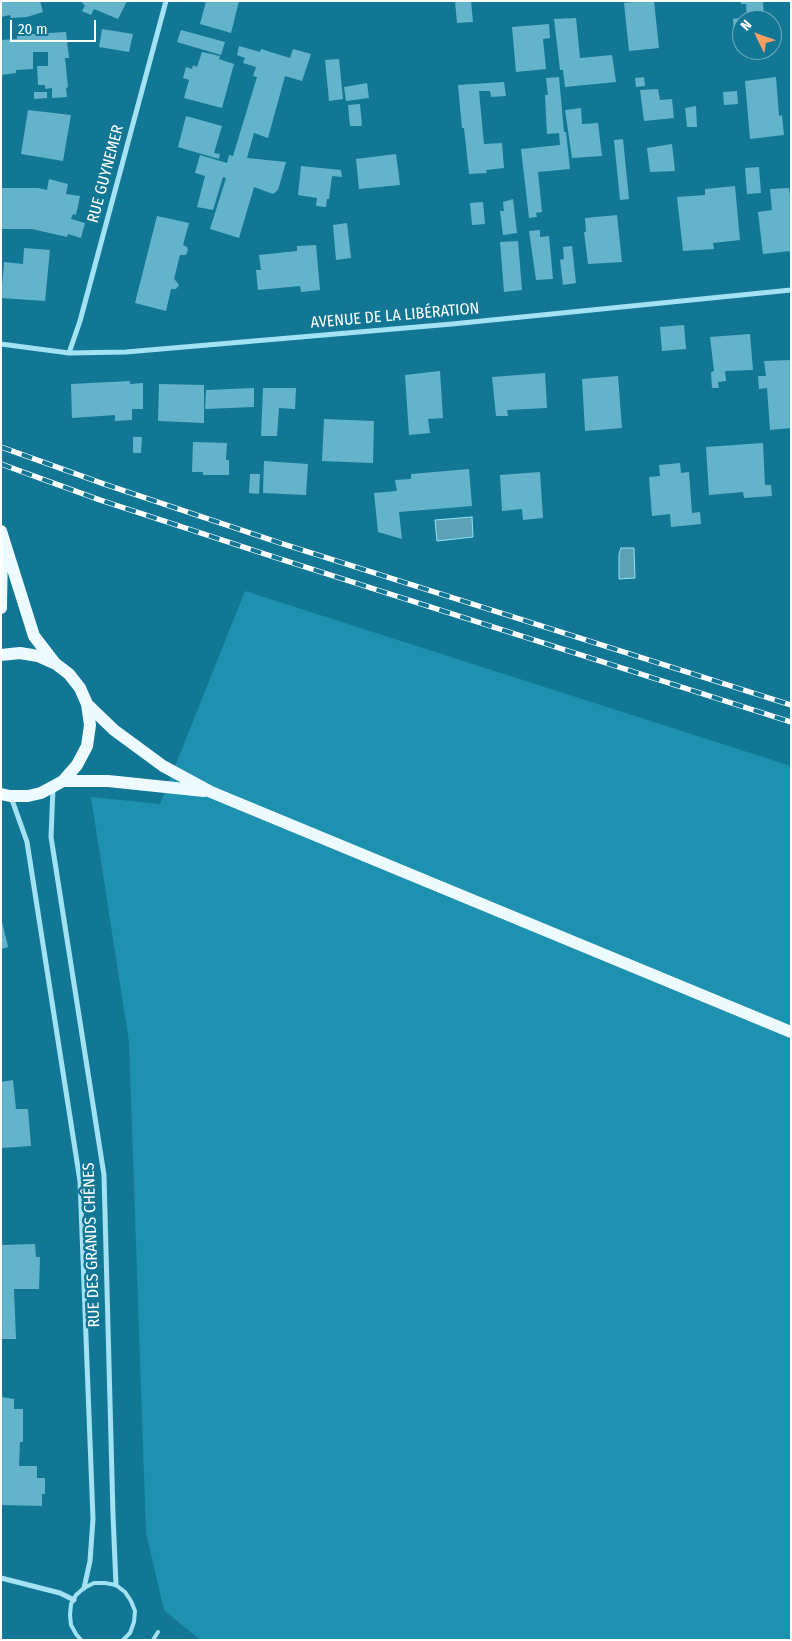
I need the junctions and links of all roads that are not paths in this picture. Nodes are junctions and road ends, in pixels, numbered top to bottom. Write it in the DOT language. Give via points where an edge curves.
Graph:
graph roads {
  1 [pos="166,1"];
  2 [pos="791,290"];
  3 [pos="1,344"];
  4 [pos="69,353"];
  5 [pos="2,533"];
  6 [pos="1,608"];
  7 [pos="1,655"];
  8 [pos="56,664"];
  9 [pos="87,704"];
  10 [pos="58,784"];
  11 [pos="211,792"];
  12 [pos="6,795"];
  13 [pos="791,1032"];
  14 [pos="1,1578"];
  15 [pos="116,1585"];
  16 [pos="84,1588"];
  17 [pos="74,1600"];
  18 [pos="158,1632"];
  19 [pos="81,1640"];
  20 [pos="123,1640"];
  21 [pos="153,1640"];
  1 -- 4 [label="street, RUE GUYNEMER"];
  2 -- 4 [label="street, AVENUE DE LA LIBÉRATION" via="432,326 126,352"];
  3 -- 4 [label="street, AVENUE DE LA LIBÉRATION"];
  5 -- 6 [label="main road"];
  5 -- 8 [label="main road" via="34,636"];
  7 -- 8 [label="main road" via="20,653"];
  8 -- 9 [label="main road" via="75,681"];
  9 -- 10 [label="main road" via="90,725 87,746 78,765"];
  9 -- 11 [label="main road" via="114,730 163,766"];
  10 -- 11 [label="main road" via="108,781"];
  10 -- 12 [label="main road" via="28,796"];
  10 -- 15 [label="street, RUE DES GRANDS CHÊNES" via="51,837 104,1174"];
  11 -- 13 [label="main road"];
  12 -- 16 [label="street, RUE DES GRANDS CHÊNES" via="27,842 80,1181 93,1519"];
  14 -- 17 [label="street" via="60,1593"];
  15 -- 16 [label="lane" via="94,1584"];
  15 -- 20 [label="lane" via="125,1592 134,1611 130,1633"];
  16 -- 17 [label="lane"];
  17 -- 19 [label="lane" via="71,1604 71,1625"];
  18 -- 21 [label="lane"];
}
